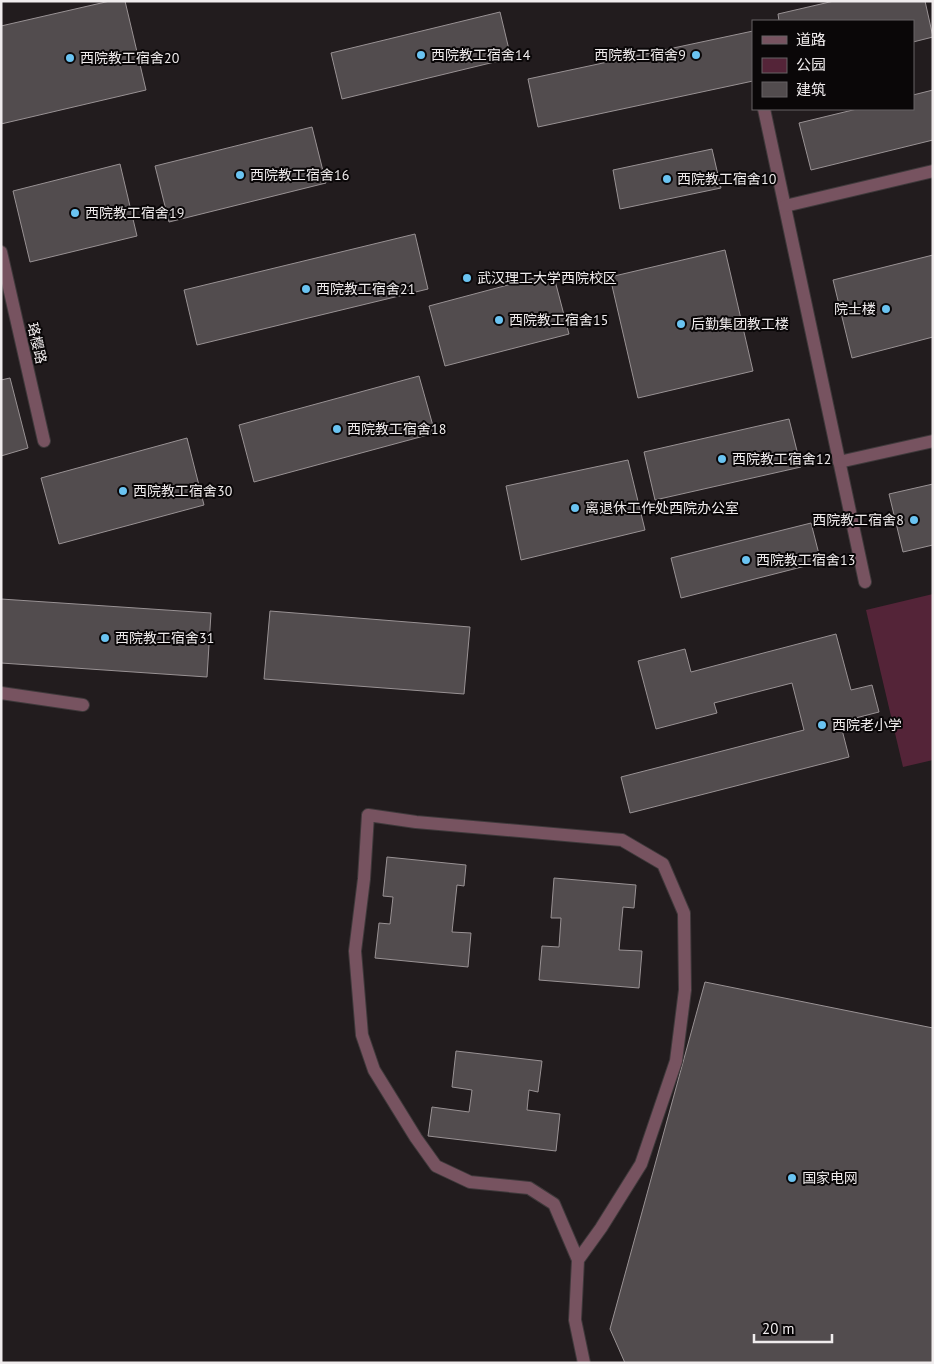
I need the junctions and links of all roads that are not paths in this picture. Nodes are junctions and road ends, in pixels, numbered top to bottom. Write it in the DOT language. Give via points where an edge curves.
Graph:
graph roads {
  1 [pos="764,110"];
  2 [pos="933,171"];
  3 [pos="785,206"];
  4 [pos="1,252"];
  5 [pos="44,441"];
  6 [pos="933,441"];
  7 [pos="839,462"];
  8 [pos="865,582"];
  9 [pos="1,693"];
  10 [pos="83,705"];
  11 [pos="578,1260"];
  12 [pos="584,1363"];
  1 -- 3 [label="street"];
  2 -- 3 [label="street"];
  3 -- 7 [label="street"];
  4 -- 5 [label="street, 珞樱路"];
  6 -- 7 [label="street"];
  7 -- 8 [label="street"];
  9 -- 10 [label="street"];
  11 -- 11 [label="street" via="641,1164 676,1061 685,990 684,913 663,864 622,840 368,815 355,951 362,1035 374,1070 436,1166 470,1182 529,1188 554,1204"];
  11 -- 12 [label="street" via="575,1320"];
}
